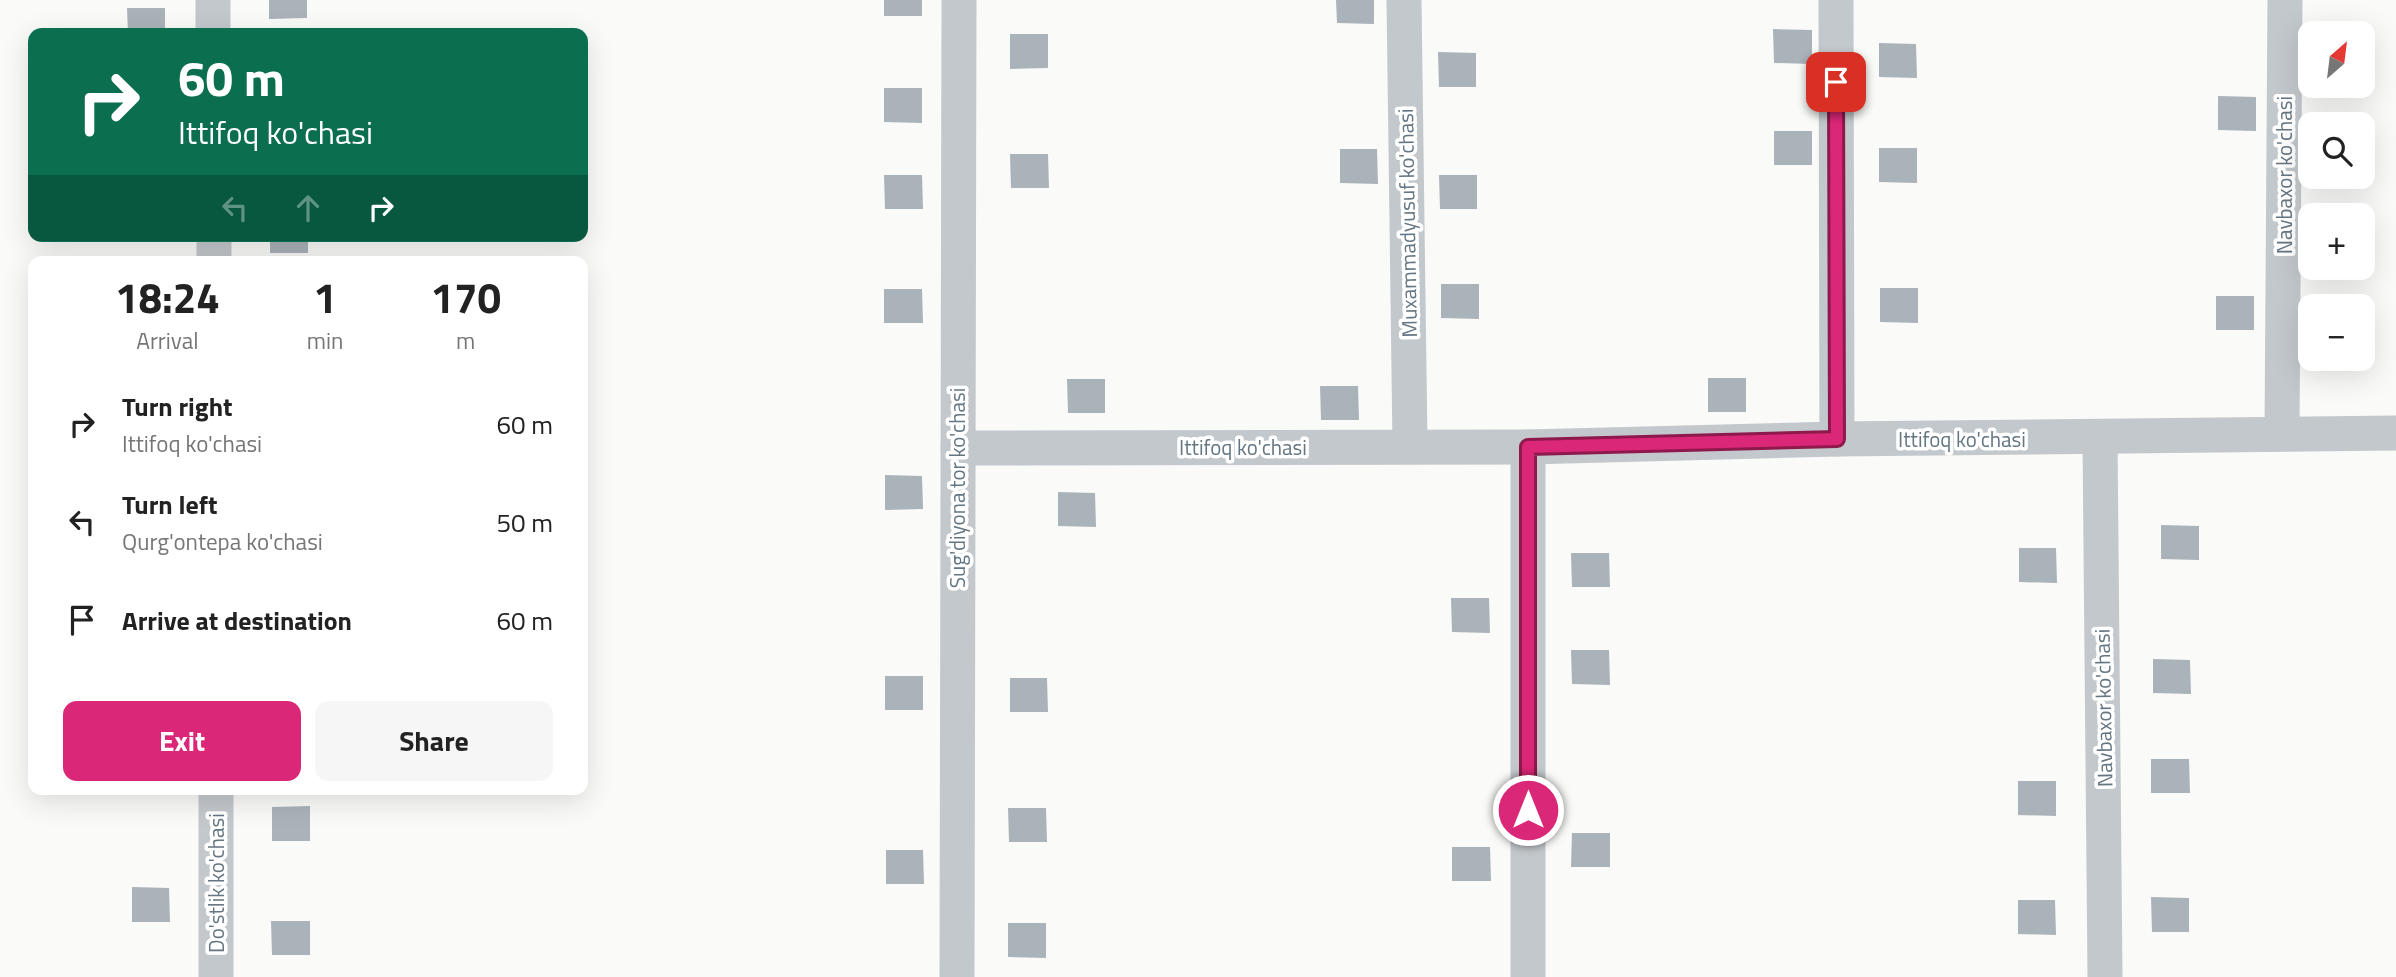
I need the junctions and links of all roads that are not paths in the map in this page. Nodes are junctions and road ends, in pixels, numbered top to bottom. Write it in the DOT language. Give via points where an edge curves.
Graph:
graph roads {
  1 [pos="213,0"];
  2 [pos="959,0"];
  3 [pos="1404,0"];
  4 [pos="1836,0"];
  5 [pos="2285,0"];
  6 [pos="213,28"];
  7 [pos="2282,433"];
  8 [pos="2396,433"];
  9 [pos="2100,438"];
  10 [pos="1837,439"];
  11 [pos="1410,446"];
  12 [pos="958,447"];
  13 [pos="1528,447"];
  14 [pos="216,795"];
  15 [pos="216,977"];
  16 [pos="957,977"];
  17 [pos="1528,977"];
  18 [pos="2105,977"];
  1 -- 6 [label="street"];
  2 -- 12 [label="street, Sug'diyona tor ko'chasi"];
  3 -- 11 [label="street, Muxammadyusuf ko'chasi"];
  4 -- 10 [label="street"];
  5 -- 7 [label="street, Navbaxor ko'chasi"];
  7 -- 8 [label="street, Ittifoq ko'chasi"];
  7 -- 9 [label="street, Ittifoq ko'chasi"];
  9 -- 10 [label="street, Ittifoq ko'chasi"];
  9 -- 18 [label="street, Navbaxor ko'chasi"];
  10 -- 13 [label="street, Ittifoq ko'chasi"];
  11 -- 12 [label="street, Ittifoq ko'chasi"];
  11 -- 13 [label="street, Ittifoq ko'chasi"];
  12 -- 16 [label="street, Sug'diyona tor ko'chasi"];
  13 -- 17 [label="street"];
  14 -- 15 [label="street, Do'stlik ko'chasi"];
}
